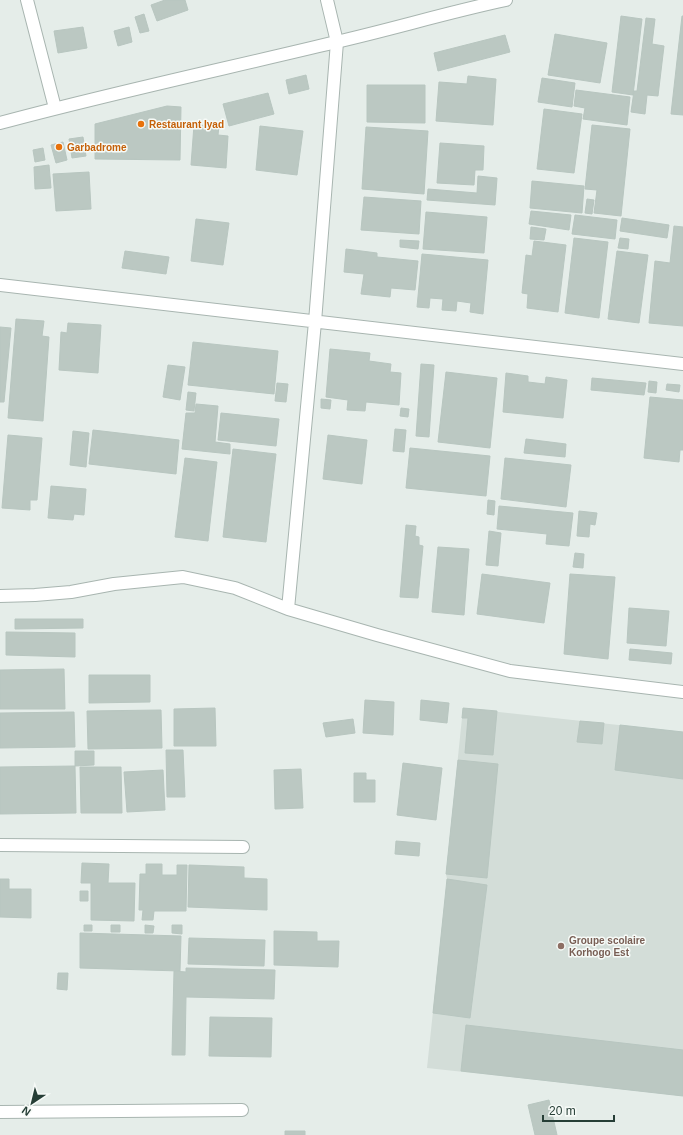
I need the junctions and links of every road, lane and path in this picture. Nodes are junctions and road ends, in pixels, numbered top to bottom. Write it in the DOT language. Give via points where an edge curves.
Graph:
graph roads {
  1 [pos="27,0"];
  2 [pos="327,0"];
  3 [pos="506,0"];
  4 [pos="337,42"];
  5 [pos="55,108"];
  6 [pos="0,123"];
  7 [pos="0,285"];
  8 [pos="315,322"];
  9 [pos="683,364"];
  10 [pos="0,596"];
  11 [pos="288,609"];
  12 [pos="683,692"];
  13 [pos="0,845"];
  14 [pos="243,847"];
  15 [pos="242,1110"];
  16 [pos="0,1112"];
  1 -- 5 [label="street"];
  2 -- 4 [label="street"];
  3 -- 4 [label="street"];
  4 -- 5 [label="street"];
  4 -- 8 [label="street"];
  5 -- 6 [label="street"];
  7 -- 8 [label="street"];
  8 -- 9 [label="street"];
  8 -- 11 [label="street"];
  10 -- 11 [label="street" via="71,592 114,584 183,577 235,588"];
  11 -- 12 [label="street" via="510,670"];
  13 -- 14 [label="street"];
  15 -- 16 [label="street"];
}
